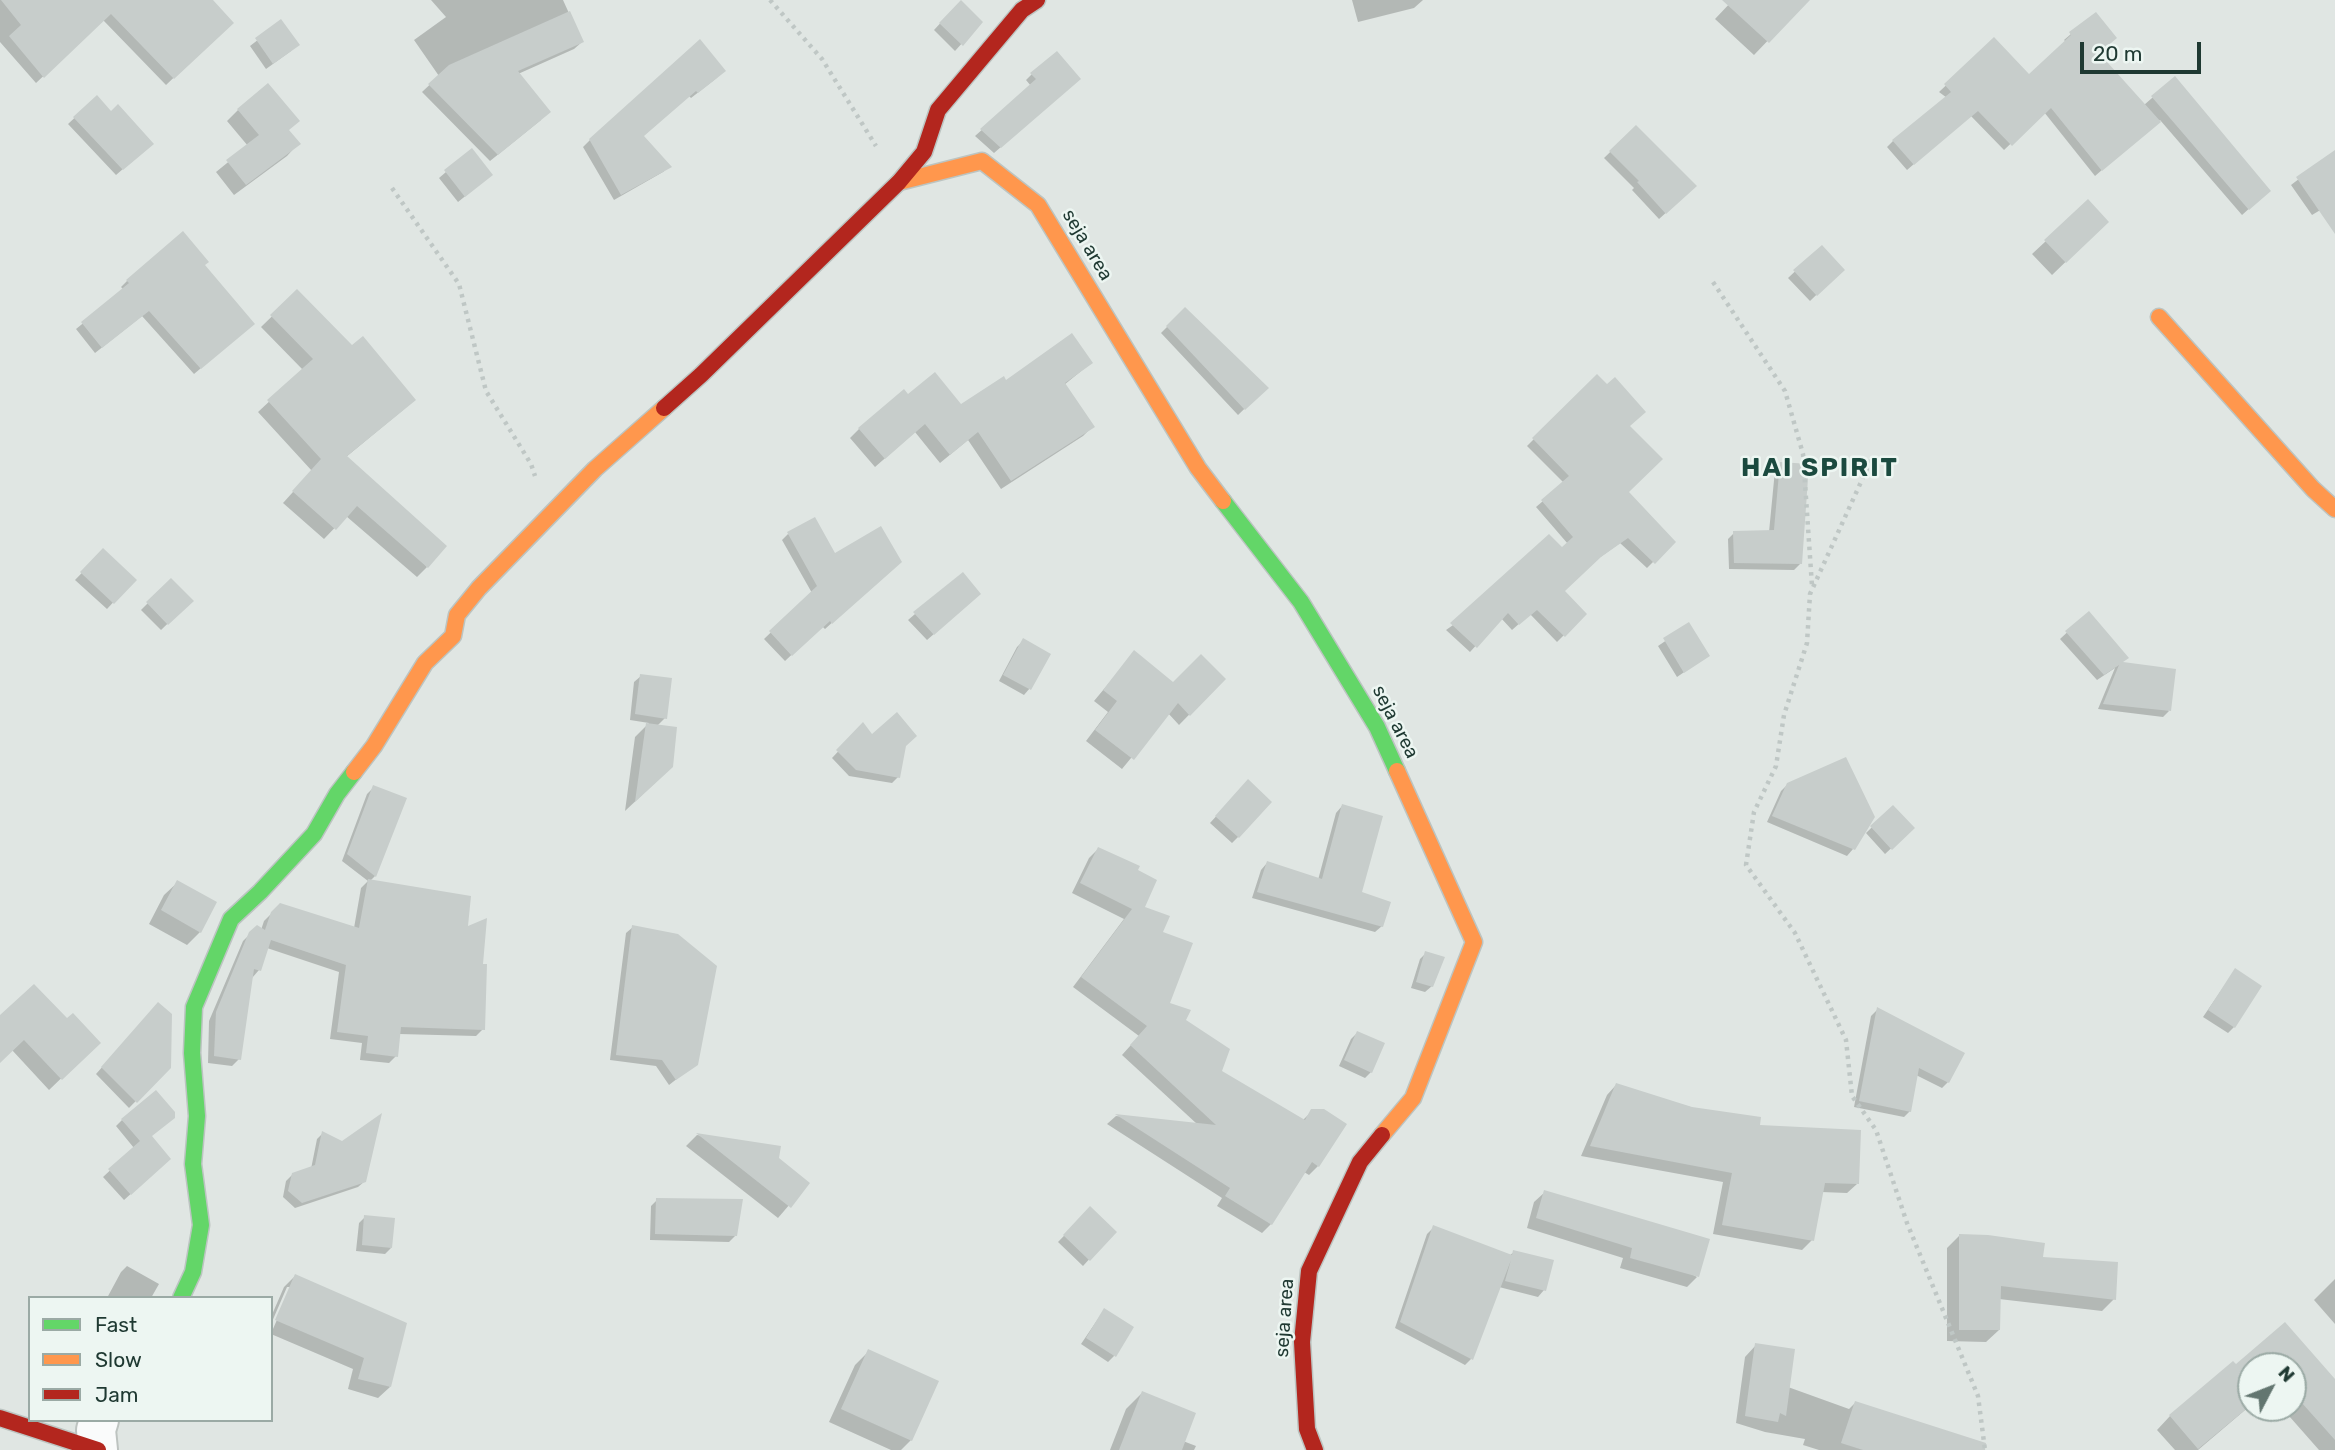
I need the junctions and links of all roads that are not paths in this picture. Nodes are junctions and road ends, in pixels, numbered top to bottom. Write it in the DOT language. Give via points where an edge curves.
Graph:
graph roads {
  1 [pos="1037,0"];
  2 [pos="899,182"];
  3 [pos="2159,317"];
  4 [pos="2335,509"];
  5 [pos="182,1296"];
  6 [pos="0,1418"];
  7 [pos="98,1422"];
  8 [pos="98,1450"];
  9 [pos="1315,1450"];
  1 -- 2 [label="street" via="1022,10 938,110 924,152"];
  2 -- 5 [label="street" via="701,375 596,469 479,589 457,615 453,636 425,663 313,834 231,919 194,1007 197,1116 193,1164 201,1225 193,1272"];
  2 -- 9 [label="street, seja area" via="982,161 1038,205 1198,468 1301,602 1377,727 1474,942 1413,1098 1360,1162 1309,1271 1302,1342 1307,1429"];
  3 -- 4 [label="street"];
  6 -- 8 [label="street"];
  7 -- 8 [label="street"];
}
